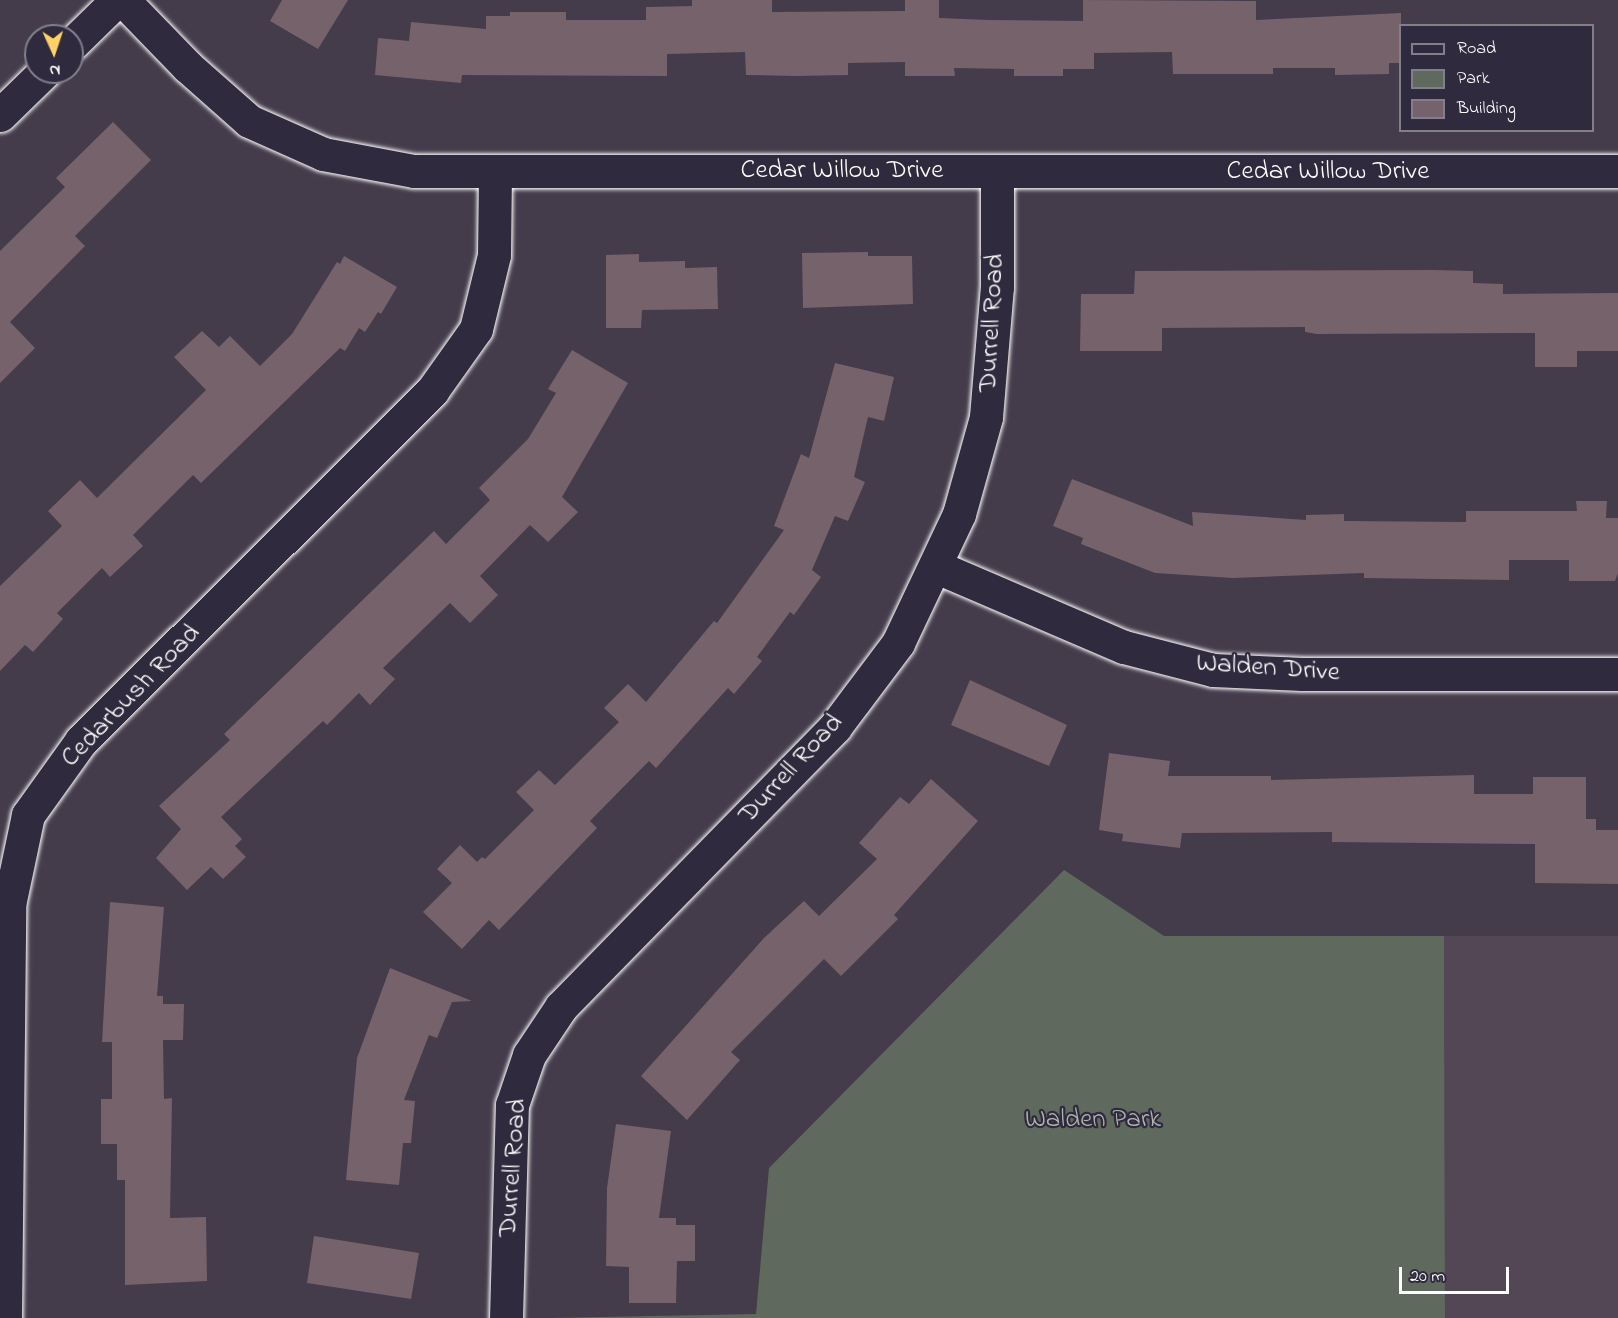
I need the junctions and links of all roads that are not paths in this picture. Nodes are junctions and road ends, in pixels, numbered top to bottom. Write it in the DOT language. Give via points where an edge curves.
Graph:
graph roads {
  1 [pos="117,0"];
  2 [pos="123,0"];
  3 [pos="84,32"];
  4 [pos="32,84"];
  5 [pos="0,115"];
  6 [pos="1618,171"];
  7 [pos="997,172"];
  8 [pos="495,173"];
  9 [pos="937,567"];
  10 [pos="1618,674"];
  11 [pos="5,1318"];
  12 [pos="506,1318"];
  1 -- 3 [label="street"];
  2 -- 8 [label="street, Cedar Willow Drive" via="188,67 249,121 323,154 414,171"];
  4 -- 5 [label="street"];
  6 -- 7 [label="street, Cedar Willow Drive"];
  7 -- 8 [label="street, Cedar Willow Drive"];
  7 -- 9 [label="street, Durrell Road" via="997,287 986,417 959,514"];
  8 -- 11 [label="street, Cedarbush Road" via="494,255 476,329 432,391 81,741 28,815 9,905"];
  9 -- 10 [label="street, Walden Drive" via="1124,647 1213,670 1302,674"];
  9 -- 12 [label="street, Durrell Road" via="898,643 835,727 561,1006 529,1055 512,1105"];
}
